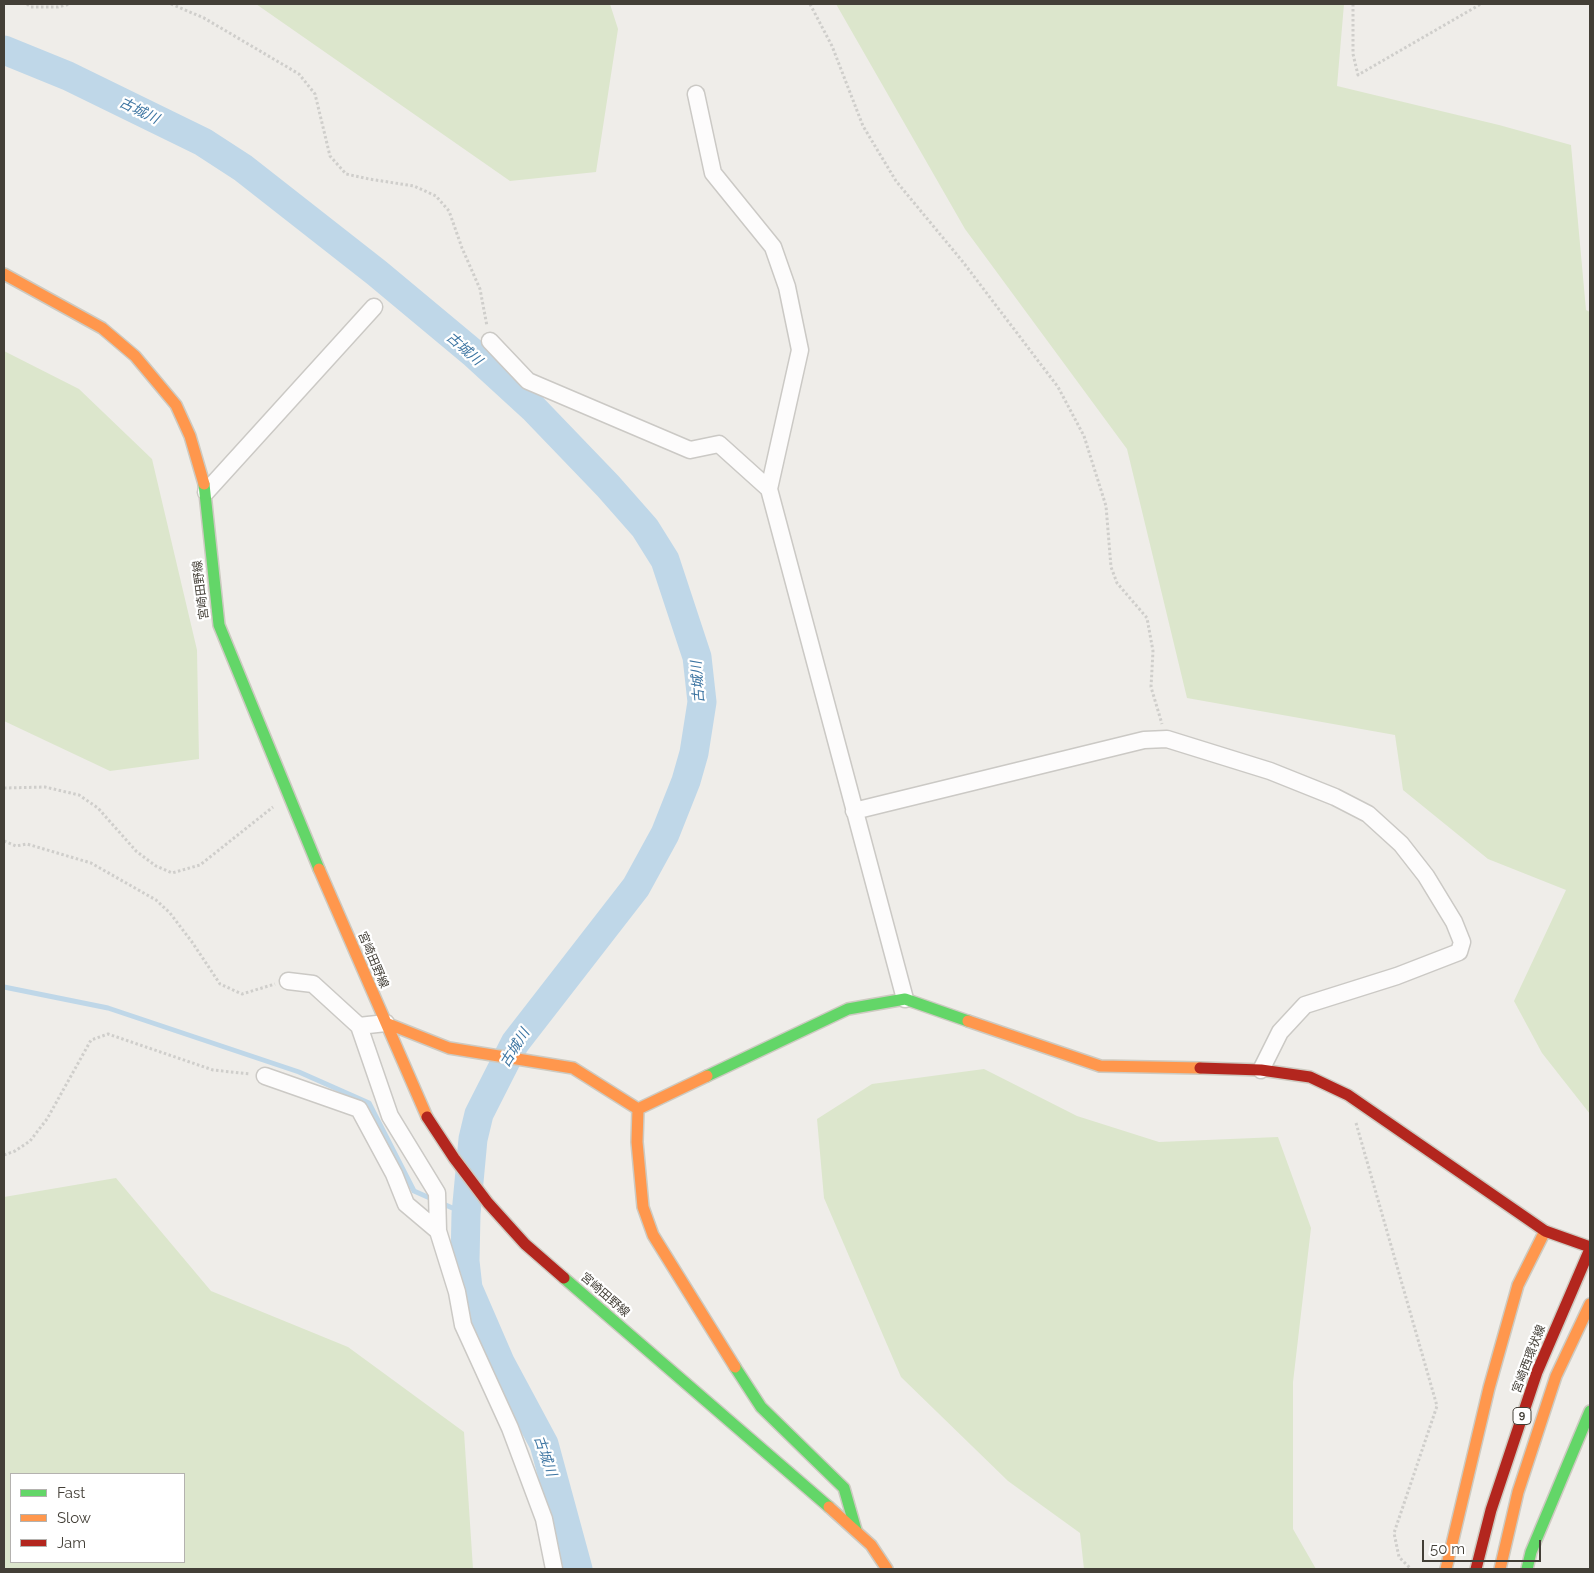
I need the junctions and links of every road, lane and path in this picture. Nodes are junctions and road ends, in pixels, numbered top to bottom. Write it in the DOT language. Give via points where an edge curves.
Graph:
graph roads {
  1 [pos="27,4"];
  2 [pos="70,4"];
  3 [pos="171,4"];
  4 [pos="810,4"];
  5 [pos="1353,4"];
  6 [pos="1481,4"];
  7 [pos="696,94"];
  8 [pos="4,274"];
  9 [pos="374,307"];
  10 [pos="490,341"];
  11 [pos="769,489"];
  12 [pos="206,492"];
  13 [pos="1167,739"];
  14 [pos="4,788"];
  15 [pos="288,795"];
  16 [pos="854,811"];
  17 [pos="4,841"];
  18 [pos="288,981"];
  19 [pos="905,999"];
  20 [pos="386,1023"];
  21 [pos="359,1026"];
  22 [pos="1261,1070"];
  23 [pos="264,1076"];
  24 [pos="1348,1095"];
  25 [pos="638,1108"];
  26 [pos="4,1155"];
  27 [pos="438,1231"];
  28 [pos="1545,1231"];
  29 [pos="1590,1248"];
  30 [pos="1590,1304"];
  31 [pos="1590,1411"];
  32 [pos="856,1530"];
  33 [pos="554,1569"];
  34 [pos="887,1569"];
  35 [pos="1411,1569"];
  36 [pos="1446,1569"];
  37 [pos="1476,1569"];
  38 [pos="1500,1569"];
  39 [pos="1527,1569"];
  1 -- 2 [label="path" via="32,7"];
  3 -- 10 [label="path" via="204,18 300,74 315,94 330,156 346,174 414,186 436,196 449,211 480,289"];
  4 -- 13 [label="path" via="832,46 863,126 896,181 1058,386 1084,436 1106,506 1111,567 1116,583 1147,618 1152,651 1151,687"];
  5 -- 6 [label="path" via="1353,54 1358,75"];
  7 -- 11 [label="street" via="713,173 773,247 800,350"];
  8 -- 12 [label="main road, 宮崎田野線" via="102,328 135,356 176,405 190,436"];
  9 -- 12 [label="street"];
  10 -- 11 [label="street" via="528,381 690,450 719,444"];
  11 -- 16 [label="street"];
  12 -- 15 [label="main road, 宮崎田野線" via="219,624"];
  13 -- 16 [label="street" via="1144,740"];
  13 -- 22 [label="street" via="1270,771 1368,814 1401,844 1426,876 1454,922 1462,942 1459,952 1447,957 1305,1005 1280,1032"];
  14 -- 15 [label="path" via="45,787 79,795 98,808 136,852 172,873 200,865"];
  15 -- 20 [label="main road, 宮崎田野線"];
  16 -- 19 [label="street"];
  17 -- 18 [label="path" via="16,846 27,844 91,863 156,900 170,913 220,984 242,994"];
  18 -- 21 [label="street" via="313,984"];
  19 -- 22 [label="main road" via="1100,1066"];
  19 -- 25 [label="main road" via="848,1009"];
  20 -- 21 [label="street"];
  20 -- 25 [label="main road" via="449,1048 573,1068"];
  20 -- 32 [label="main road, 宮崎田野線" via="424,1110 454,1158 524,1244"];
  21 -- 27 [label="street" via="390,1116 436,1193"];
  22 -- 24 [label="main road" via="1310,1077"];
  23 -- 26 [label="path" via="213,1070 108,1034 91,1040 47,1119 30,1141"];
  23 -- 27 [label="street" via="359,1109 394,1174 406,1204"];
  24 -- 28 [label="main road"];
  24 -- 35 [label="path" via="1437,1406 1394,1533 1399,1557"];
  25 -- 32 [label="main road" via="637,1142 643,1207 653,1235 761,1407 844,1488"];
  27 -- 33 [label="street" via="457,1292 463,1324 510,1428 544,1519"];
  28 -- 29 [label="main road"];
  28 -- 36 [label="main road" via="1518,1285 1489,1388"];
  29 -- 37 [label="main road, 宮崎西環状線 / 9" via="1536,1372 1491,1510"];
  30 -- 38 [label="main road, 9" via="1556,1376 1518,1492"];
  31 -- 39 [label="main road"];
  32 -- 34 [label="main road, 宮崎田野線"];
}
